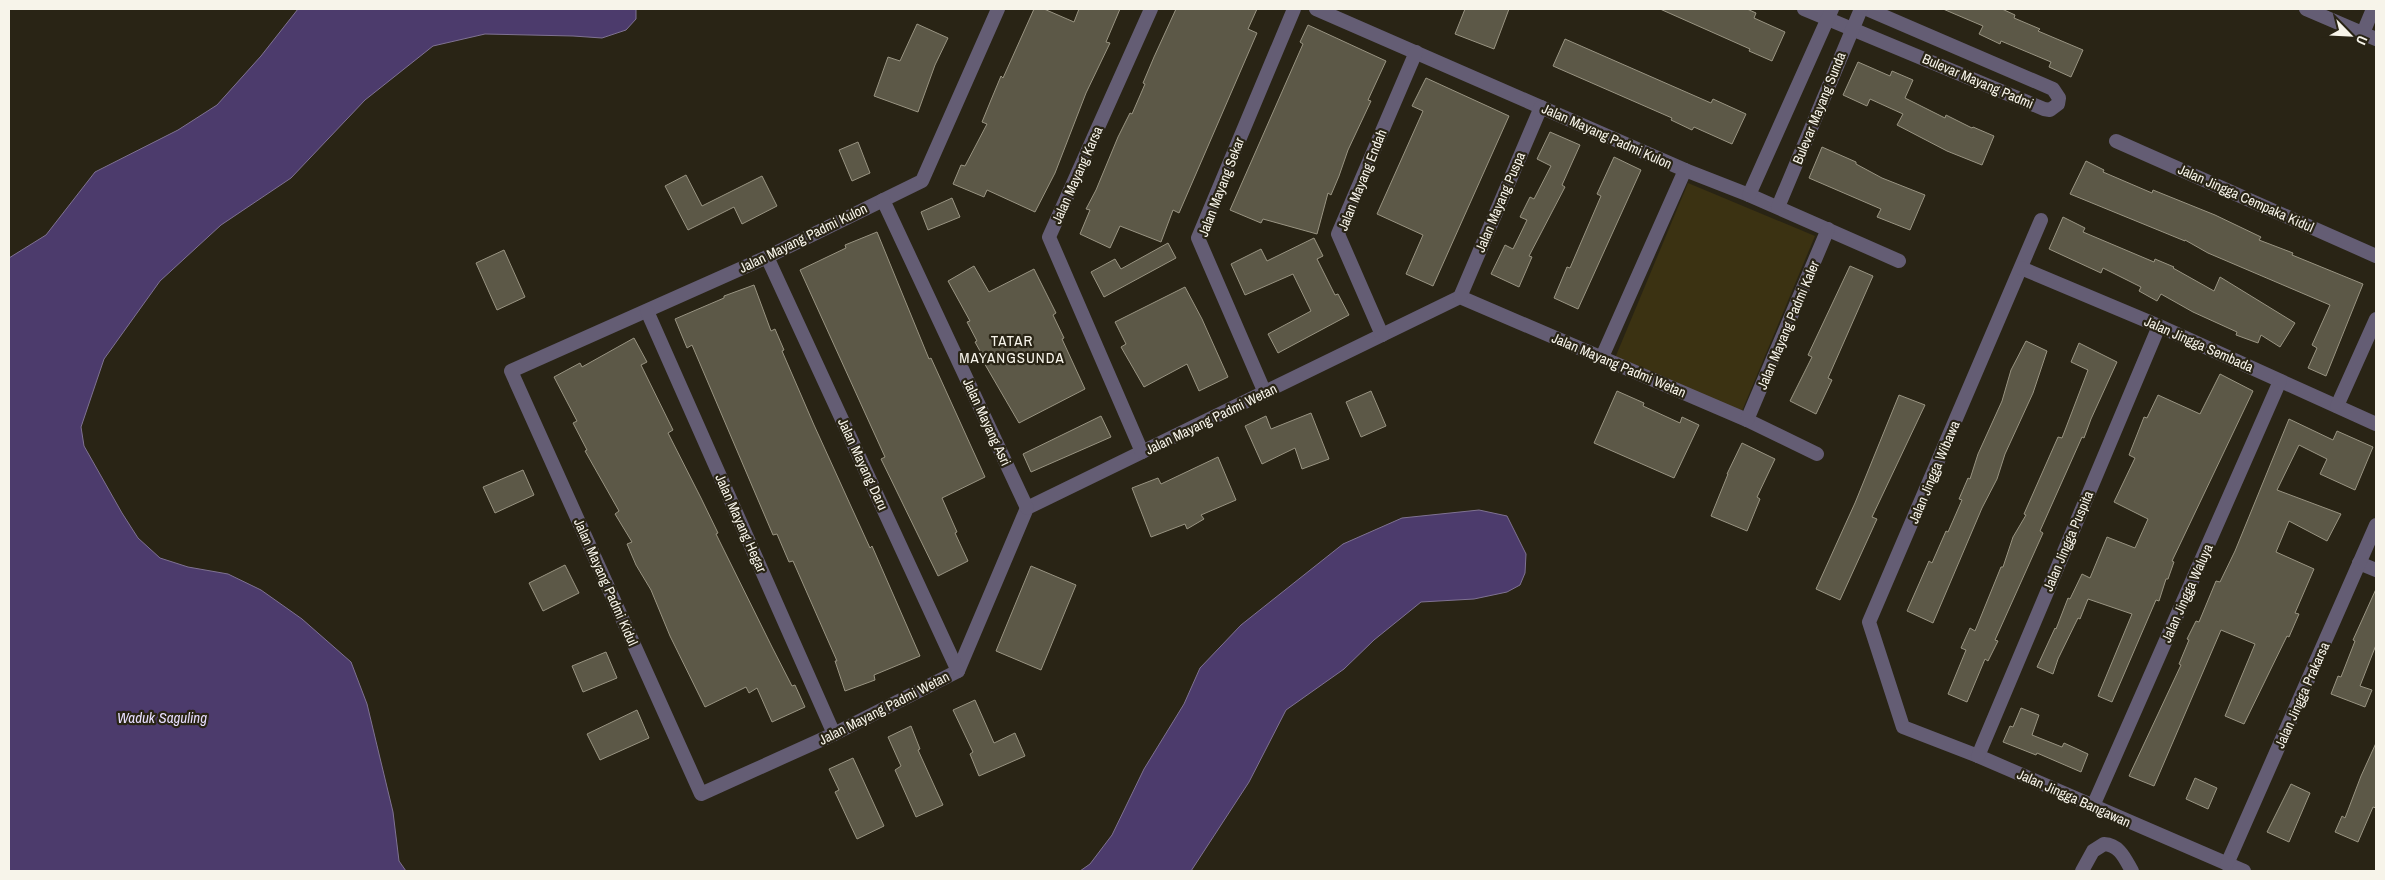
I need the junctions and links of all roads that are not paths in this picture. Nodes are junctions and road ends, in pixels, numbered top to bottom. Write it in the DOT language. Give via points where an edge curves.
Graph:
graph roads {
  1 [pos="998,9"];
  2 [pos="1151,9"];
  3 [pos="1294,9"];
  4 [pos="1316,9"];
  5 [pos="1804,9"];
  6 [pos="1861,9"];
  7 [pos="1867,9"];
  8 [pos="2306,9"];
  9 [pos="2374,9"];
  10 [pos="1830,14"];
  11 [pos="1852,28"];
  12 [pos="2363,33"];
  13 [pos="2376,40"];
  14 [pos="1416,52"];
  15 [pos="1541,107"];
  16 [pos="2116,141"];
  17 [pos="1685,170"];
  18 [pos="1749,195"];
  19 [pos="883,200"];
  20 [pos="1778,208"];
  21 [pos="2041,220"];
  22 [pos="1828,230"];
  23 [pos="2376,256"];
  24 [pos="767,257"];
  25 [pos="1899,261"];
  26 [pos="2021,268"];
  27 [pos="1460,297"];
  28 [pos="647,311"];
  29 [pos="2376,319"];
  30 [pos="2159,326"];
  31 [pos="1382,335"];
  32 [pos="1602,357"];
  33 [pos="511,371"];
  34 [pos="2280,380"];
  35 [pos="1265,393"];
  36 [pos="2338,406"];
  37 [pos="1747,420"];
  38 [pos="2376,424"];
  39 [pos="1142,452"];
  40 [pos="1817,454"];
  41 [pos="1027,508"];
  42 [pos="2376,525"];
  43 [pos="2360,562"];
  44 [pos="2376,570"];
  45 [pos="958,671"];
  46 [pos="1903,727"];
  47 [pos="834,734"];
  48 [pos="1978,756"];
  49 [pos="701,794"];
  50 [pos="2093,806"];
  51 [pos="2227,864"];
  52 [pos="2082,871"];
  53 [pos="2132,871"];
  54 [pos="2244,871"];
  1 -- 19 [label="street, Jalan Mayang Padmi Kulon" via="922,181"];
  2 -- 39 [label="street, Jalan Mayang Karsa" via="1049,237"];
  3 -- 35 [label="street, Jalan Mayang Sekar" via="1198,238"];
  4 -- 14 [label="street, Jalan Mayang Padmi Kulon"];
  5 -- 10 [label="street, Bulevar Mayang Padmi"];
  6 -- 11 [label="street, Bulevar Mayang Sunda"];
  7 -- 11 [label="street, Bulevar Mayang Padmi" via="2053,89 2059,98 2058,104 2050,110 2044,109"];
  8 -- 12 [label="street"];
  9 -- 12 [label="street"];
  10 -- 11 [label="street, Bulevar Mayang Padmi"];
  10 -- 18 [label="street, Bulevar Mayang Sunda"];
  11 -- 20 [label="street, Bulevar Mayang Sunda"];
  12 -- 13 [label="street"];
  14 -- 15 [label="street, Jalan Mayang Padmi Kulon"];
  14 -- 31 [label="street, Jalan Mayang Endah" via="1338,234"];
  15 -- 17 [label="street, Jalan Mayang Padmi Kulon"];
  15 -- 27 [label="street, Jalan Mayang Puspa"];
  16 -- 23 [label="street, Jalan Jingga Cempaka Kidul"];
  17 -- 18 [label="street, Jalan Mayang Padmi Kulon"];
  17 -- 32 [label="street"];
  18 -- 20 [label="street, Jalan Mayang Padmi Kulon"];
  19 -- 24 [label="street, Jalan Mayang Padmi Kulon"];
  19 -- 41 [label="street, Jalan Mayang Asri"];
  20 -- 22 [label="street, Jalan Mayang Padmi Kulon"];
  21 -- 26 [label="street, Jalan Jingga Wibawa"];
  22 -- 25 [label="street, Jalan Mayang Padmi Kulon"];
  22 -- 37 [label="street, Jalan Mayang Padmi Kaler"];
  24 -- 28 [label="street, Jalan Mayang Padmi Kulon"];
  24 -- 45 [label="street, Jalan Mayang Daru"];
  26 -- 30 [label="street, Jalan Jingga Sembada"];
  26 -- 46 [label="street, Jalan Jingga Wibawa" via="1869,622"];
  27 -- 31 [label="street, Jalan Mayang Padmi Wetan"];
  27 -- 32 [label="street, Jalan Mayang Padmi Wetan"];
  28 -- 33 [label="street, Jalan Mayang Padmi Kulon"];
  28 -- 47 [label="street, Jalan Mayang Hegar"];
  29 -- 36 [label="street"];
  30 -- 34 [label="street, Jalan Jingga Sembada"];
  30 -- 48 [label="street, Jalan Jingga Puspita"];
  31 -- 35 [label="street, Jalan Mayang Padmi Wetan"];
  32 -- 37 [label="street, Jalan Mayang Padmi Wetan"];
  33 -- 49 [label="street, Jalan Mayang Padmi Kidul"];
  34 -- 36 [label="street, Jalan Jingga Sembada"];
  34 -- 50 [label="street, Jalan Jingga Waluya"];
  35 -- 39 [label="street, Jalan Mayang Padmi Wetan"];
  36 -- 38 [label="street, Jalan Jingga Sembada"];
  37 -- 40 [label="street, Jalan Mayang Padmi Wetan"];
  39 -- 41 [label="street, Jalan Mayang Padmi Wetan"];
  41 -- 45 [label="street, Jalan Mayang Padmi Wetan"];
  42 -- 43 [label="street, Jalan Jingga Prakarsa"];
  43 -- 44 [label="street"];
  43 -- 51 [label="street, Jalan Jingga Prakarsa"];
  45 -- 47 [label="street, Jalan Mayang Padmi Wetan"];
  46 -- 48 [label="street, Jalan Jingga Bangawan"];
  47 -- 49 [label="street, Jalan Mayang Padmi Wetan"];
  48 -- 50 [label="street, Jalan Jingga Bangawan"];
  50 -- 51 [label="street, Jalan Jingga Bangawan"];
  51 -- 54 [label="street, Jalan Jingga Bangawan"];
  52 -- 53 [label="street" via="2093,851 2104,844 2122,852"];
}
